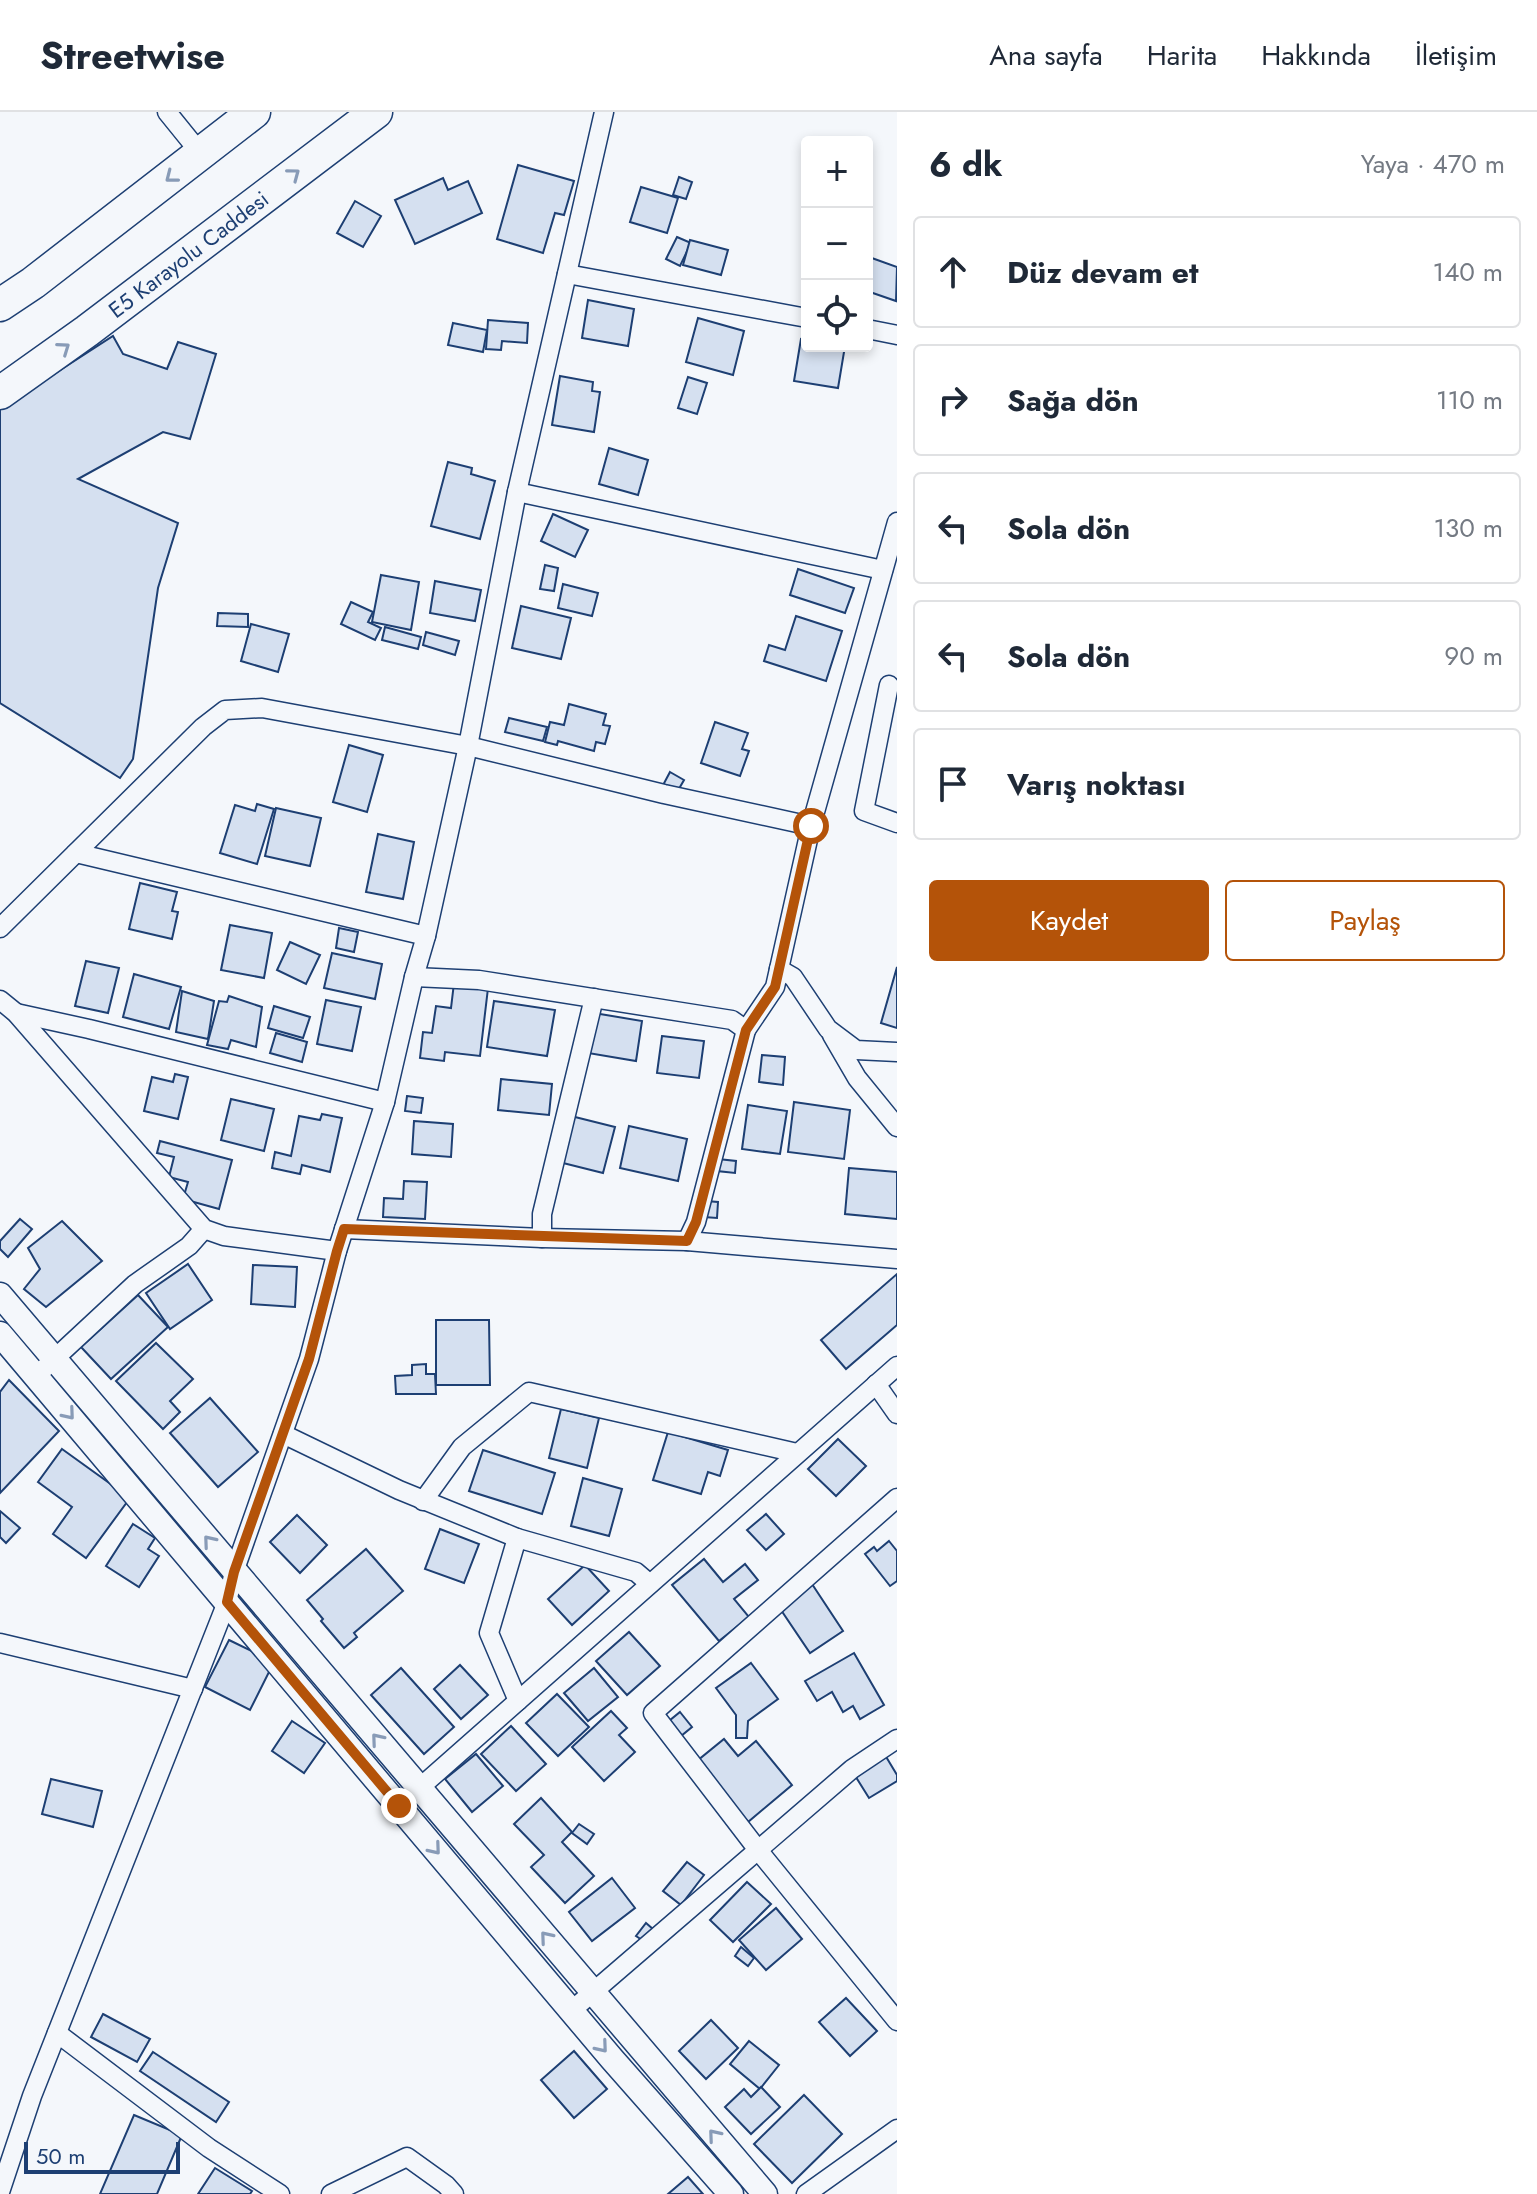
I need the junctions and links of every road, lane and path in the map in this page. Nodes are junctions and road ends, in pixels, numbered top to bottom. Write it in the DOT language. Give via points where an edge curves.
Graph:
graph roads {
  1 [pos="167,112"];
  2 [pos="254,112"];
  3 [pos="376,112"];
  4 [pos="604,112"];
  5 [pos="201,154"];
  6 [pos="567,274"];
  7 [pos="0,305"];
  8 [pos="801,317"];
  9 [pos="873,330"];
  10 [pos="897,335"];
  11 [pos="0,393"];
  12 [pos="517,492"];
  13 [pos="897,522"];
  14 [pos="883,570"];
  15 [pos="889,685"];
  16 [pos="468,746"];
  17 [pos="897,823"];
  18 [pos="811,826"];
  19 [pos="76,853"];
  20 [pos="0,928"];
  21 [pos="426,936"];
  22 [pos="779,969"];
  23 [pos="414,977"];
  24 [pos="594,998"];
  25 [pos="0,1000"];
  26 [pos="16,1013"];
  27 [pos="828,1029"];
  28 [pos="746,1030"];
  29 [pos="897,1052"];
  30 [pos="385,1102"];
  31 [pos="897,1127"];
  32 [pos="204,1229"];
  33 [pos="344,1229"];
  34 [pos="542,1238"];
  35 [pos="687,1241"];
  36 [pos="337,1251"];
  37 [pos="897,1259"];
  38 [pos="0,1295"];
  39 [pos="0,1334"];
  40 [pos="54,1359"];
  41 [pos="897,1366"];
  42 [pos="36,1376"];
  43 [pos="876,1384"];
  44 [pos="897,1414"];
  45 [pos="283,1434"];
  46 [pos="797,1453"];
  47 [pos="897,1498"];
  48 [pos="423,1501"];
  49 [pos="517,1538"];
  50 [pos="234,1572"];
  51 [pos="650,1584"];
  52 [pos="227,1602"];
  53 [pos="0,1643"];
  54 [pos="193,1689"];
  55 [pos="518,1701"];
  56 [pos="897,1739"];
  57 [pos="420,1788"];
  58 [pos="399,1806"];
  59 [pos="758,1850"];
  60 [pos="593,1992"];
  61 [pos="571,2011"];
  62 [pos="897,2021"];
  63 [pos="57,2033"];
  64 [pos="897,2129"];
  65 [pos="1,2185"];
  66 [pos="280,2194"];
  67 [pos="331,2194"];
  68 [pos="454,2194"];
  69 [pos="731,2194"];
  70 [pos="765,2194"];
  71 [pos="806,2194"];
  1 -- 5 [label="street"];
  2 -- 5 [label="highway"];
  11 -- 3 [label="highway, E5 Karayolu Caddesi, one-way"];
  4 -- 6 [label="street"];
  5 -- 7 [label="highway, one-way"];
  6 -- 8 [label="street"];
  6 -- 12 [label="street"];
  9 -- 10 [label="street"];
  12 -- 14 [label="street"];
  12 -- 16 [label="street"];
  13 -- 14 [label="street"];
  14 -- 18 [label="street"];
  15 -- 17 [label="street" via="864,811"];
  16 -- 18 [label="street"];
  16 -- 19 [label="street" via="262,708 225,710"];
  16 -- 21 [label="street"];
  18 -- 22 [label="street"];
  19 -- 20 [label="street"];
  19 -- 21 [label="street"];
  21 -- 23 [label="street"];
  22 -- 27 [label="street" via="793,977"];
  22 -- 28 [label="street" via="775,987"];
  23 -- 24 [label="street" via="479,980"];
  23 -- 30 [label="street"];
  24 -- 28 [label="street" via="732,1020"];
  24 -- 34 [label="street" via="542,1214"];
  25 -- 26 [label="street"];
  26 -- 30 [label="street"];
  26 -- 32 [label="street"];
  27 -- 29 [label="street" via="856,1050"];
  27 -- 31 [label="street" via="857,1078"];
  28 -- 35 [label="street"];
  30 -- 33 [label="street"];
  32 -- 36 [label="street"];
  32 -- 40 [label="street"];
  33 -- 34 [label="street"];
  33 -- 36 [label="street"];
  34 -- 35 [label="street"];
  35 -- 37 [label="street"];
  36 -- 45 [label="street"];
  38 -- 40 [label="street"];
  39 -- 42 [label="street"];
  40 -- 42 [label="street"];
  50 -- 40 [label="street, one-way"];
  41 -- 43 [label="street"];
  42 -- 52 [label="street, one-way"];
  43 -- 44 [label="street"];
  43 -- 46 [label="street"];
  45 -- 48 [label="street"];
  45 -- 50 [label="street"];
  46 -- 48 [label="street" via="529,1392 462,1447"];
  46 -- 51 [label="street"];
  47 -- 59 [label="street" via="653,1713"];
  48 -- 49 [label="street"];
  49 -- 51 [label="street" via="636,1572"];
  49 -- 55 [label="street" via="489,1633"];
  50 -- 52 [label="street"];
  57 -- 50 [label="street, one-way"];
  51 -- 55 [label="street"];
  52 -- 54 [label="street"];
  52 -- 58 [label="street"];
  53 -- 54 [label="street"];
  54 -- 63 [label="street"];
  55 -- 57 [label="street"];
  56 -- 59 [label="street" via="852,1769"];
  57 -- 58 [label="street"];
  60 -- 57 [label="street, one-way"];
  58 -- 61 [label="street, one-way"];
  59 -- 60 [label="street"];
  59 -- 62 [label="street"];
  60 -- 61 [label="street"];
  70 -- 60 [label="street, one-way"];
  61 -- 69 [label="street, one-way"];
  63 -- 65 [label="street"];
  63 -- 66 [label="street" via="209,2148"];
  64 -- 71 [label="street"];
  67 -- 68 [label="street" via="407,2157"];
}
